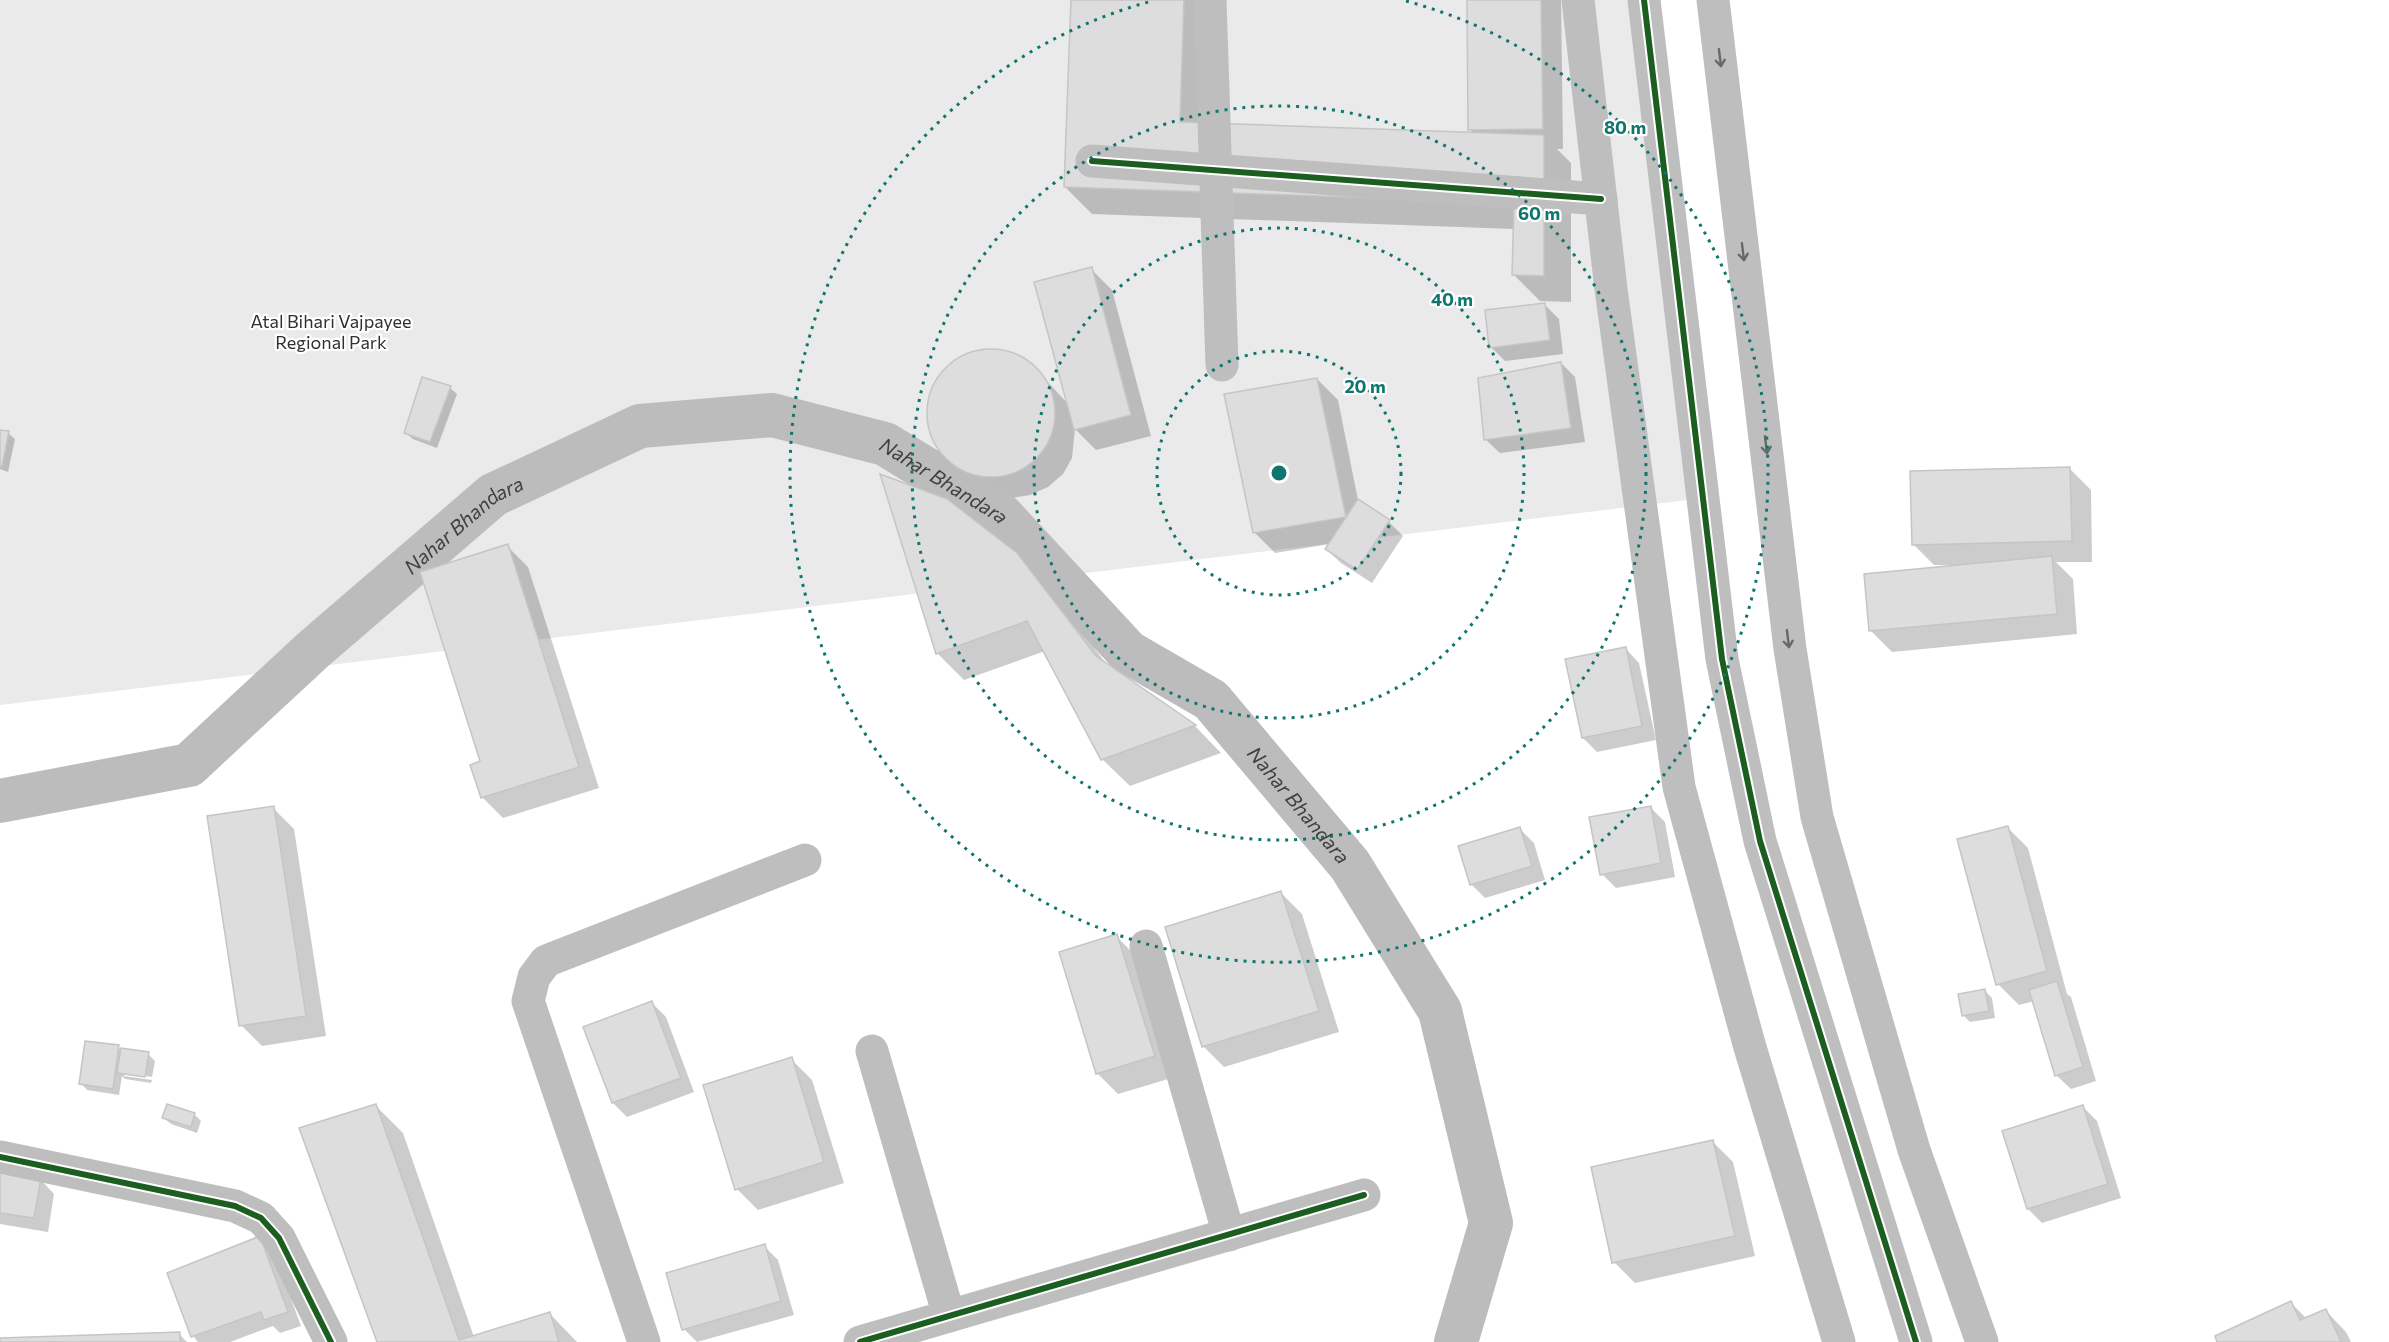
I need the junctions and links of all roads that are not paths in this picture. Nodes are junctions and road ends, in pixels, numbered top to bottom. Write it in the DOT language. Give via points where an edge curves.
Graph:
graph roads {
  1 [pos="1210,0"];
  2 [pos="1578,0"];
  3 [pos="1644,0"];
  4 [pos="1713,0"];
  5 [pos="1092,161"];
  6 [pos="1216,170"];
  7 [pos="1601,198"];
  8 [pos="1222,365"];
  9 [pos="805,860"];
  10 [pos="1146,946"];
  11 [pos="872,1051"];
  12 [pos="0,1157"];
  13 [pos="1364,1195"];
  14 [pos="1228,1235"];
  15 [pos="949,1316"];
  16 [pos="331,1342"];
  17 [pos="644,1342"];
  18 [pos="860,1342"];
  19 [pos="1839,1342"];
  20 [pos="1916,1342"];
  21 [pos="1982,1342"];
  1 -- 6 [label="street"];
  2 -- 7 [label="street"];
  3 -- 20 [label="street" via="1725,671 1760,841"];
  4 -- 21 [label="street, one-way" via="1790,650 1817,817 1914,1150"];
  5 -- 6 [label="street"];
  6 -- 7 [label="street"];
  6 -- 8 [label="street"];
  7 -- 19 [label="street" via="1679,787 1749,1044"];
  9 -- 17 [label="street" via="546,961 534,977 528,1001"];
  10 -- 14 [label="street"];
  11 -- 15 [label="street"];
  12 -- 16 [label="street" via="235,1206 261,1218 279,1238"];
  13 -- 14 [label="street"];
  14 -- 15 [label="street"];
  15 -- 18 [label="street"];
}
